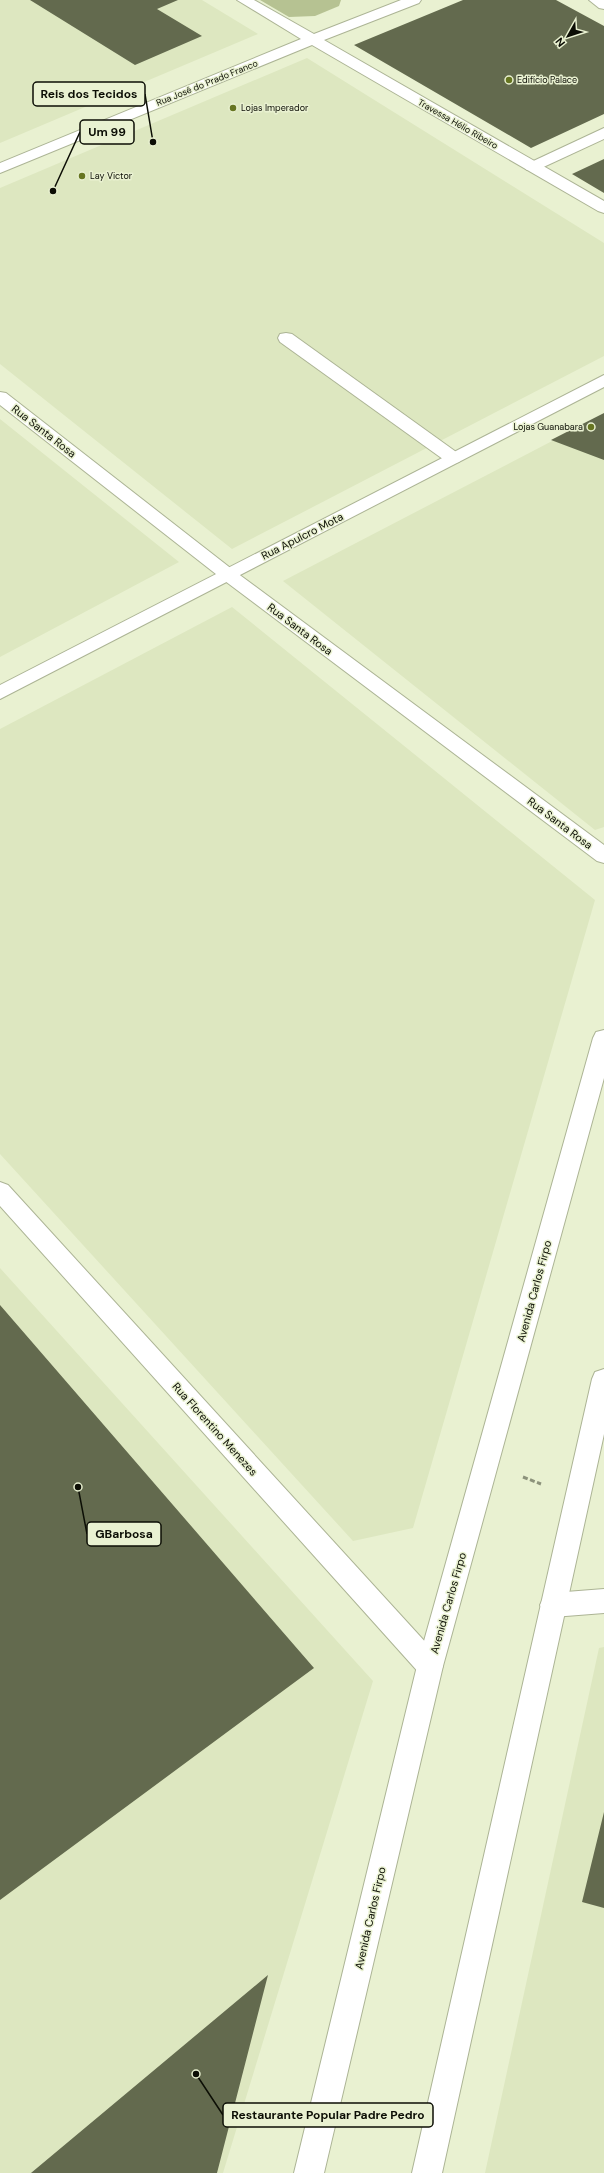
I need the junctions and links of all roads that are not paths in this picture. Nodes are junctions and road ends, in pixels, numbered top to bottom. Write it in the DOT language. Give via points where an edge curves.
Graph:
graph roads {
  1 [pos="244,0"];
  2 [pos="414,0"];
  3 [pos="596,0"];
  4 [pos="604,4"];
  5 [pos="312,40"];
  6 [pos="604,133"];
  7 [pos="532,167"];
  8 [pos="0,168"];
  9 [pos="604,208"];
  10 [pos="286,338"];
  11 [pos="604,380"];
  12 [pos="0,396"];
  13 [pos="453,458"];
  14 [pos="227,574"];
  15 [pos="0,693"];
  16 [pos="604,856"];
  17 [pos="604,1038"];
  18 [pos="0,1191"];
  19 [pos="604,1379"];
  20 [pos="604,1602"];
  21 [pos="553,1605"];
  22 [pos="430,1666"];
  23 [pos="309,2173"];
  24 [pos="427,2173"];
  1 -- 5 [label="street, Travessa Hélio Ribeiro"];
  2 -- 5 [label="street, Rua José do Prado Franco"];
  3 -- 4 [label="street"];
  5 -- 7 [label="street, Travessa Hélio Ribeiro"];
  5 -- 8 [label="street, Rua José do Prado Franco"];
  6 -- 7 [label="street"];
  7 -- 9 [label="street, Travessa Hélio Ribeiro"];
  10 -- 13 [label="street"];
  11 -- 13 [label="street, Rua Apulcro Mota"];
  12 -- 14 [label="street, Rua Santa Rosa"];
  13 -- 14 [label="street, Rua Apulcro Mota"];
  14 -- 15 [label="street, Rua Apulcro Mota"];
  14 -- 16 [label="street, Rua Santa Rosa"];
  17 -- 22 [label="street, Avenida Carlos Firpo"];
  18 -- 22 [label="street, Rua Florentino Menezes"];
  19 -- 21 [label="street"];
  20 -- 21 [label="street"];
  21 -- 24 [label="street"];
  22 -- 23 [label="street, Avenida Carlos Firpo"];
}
